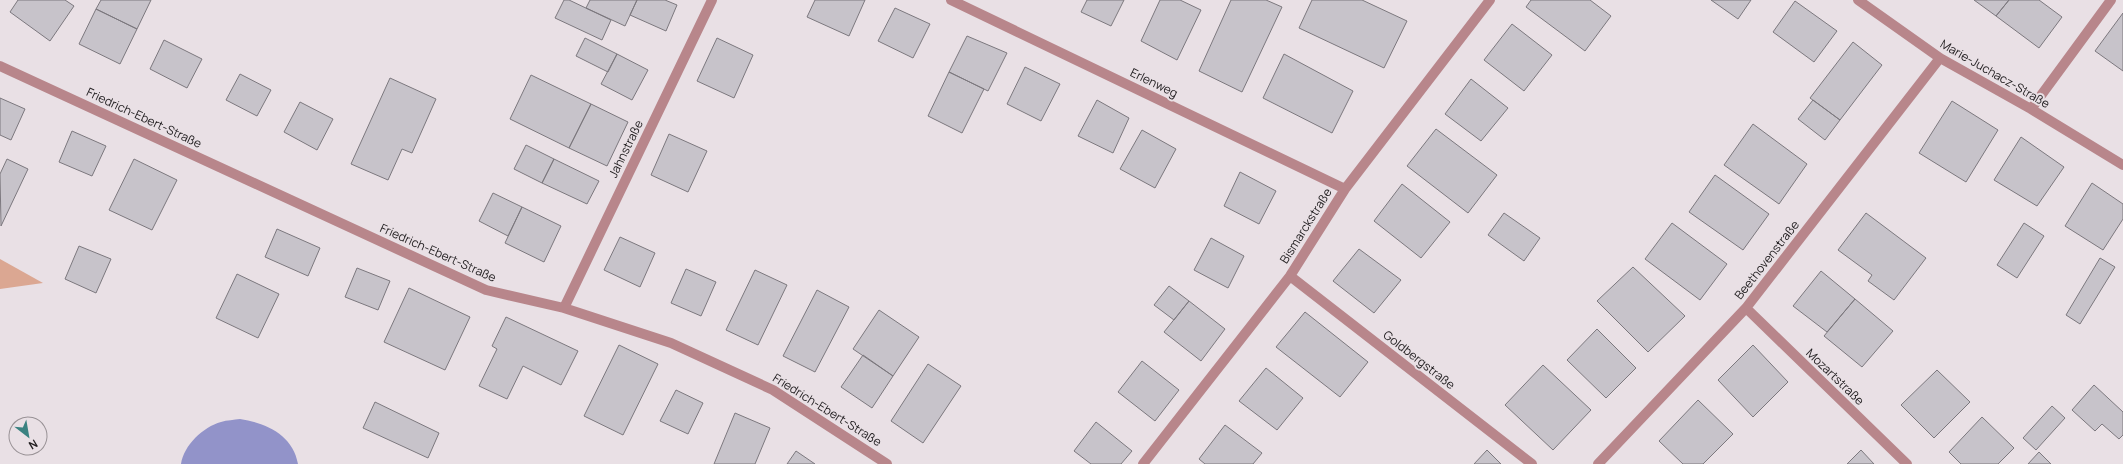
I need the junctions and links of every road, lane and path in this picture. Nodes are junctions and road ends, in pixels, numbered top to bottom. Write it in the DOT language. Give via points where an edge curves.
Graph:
graph roads {
  1 [pos="712,0"];
  2 [pos="951,0"];
  3 [pos="1490,0"];
  4 [pos="1858,0"];
  5 [pos="2112,0"];
  6 [pos="1940,58"];
  7 [pos="0,66"];
  8 [pos="2031,109"];
  9 [pos="2123,165"];
  10 [pos="1345,189"];
  11 [pos="1290,276"];
  12 [pos="564,308"];
  13 [pos="1746,308"];
  14 [pos="888,464"];
  15 [pos="1143,464"];
  16 [pos="1532,464"];
  17 [pos="1598,464"];
  18 [pos="1907,464"];
  1 -- 12 [label="street, Jahnstraße"];
  2 -- 10 [label="street, Erlenweg"];
  3 -- 10 [label="street, Bismarckstraße"];
  4 -- 6 [label="street, Marie-Juchacz-Straße"];
  5 -- 8 [label="street"];
  6 -- 8 [label="street, Marie-Juchacz-Straße"];
  6 -- 13 [label="street, Beethovenstraße"];
  7 -- 12 [label="street, Friedrich-Ebert-Straße" via="486,290"];
  8 -- 9 [label="street, Marie-Juchacz-Straße"];
  10 -- 11 [label="street, Bismarckstraße"];
  11 -- 15 [label="street, Bismarckstraße"];
  11 -- 16 [label="street, Goldbergstraße"];
  12 -- 14 [label="street, Friedrich-Ebert-Straße" via="671,343 773,390"];
  13 -- 17 [label="street, Beethovenstraße"];
  13 -- 18 [label="street, Mozartstraße"];
}
